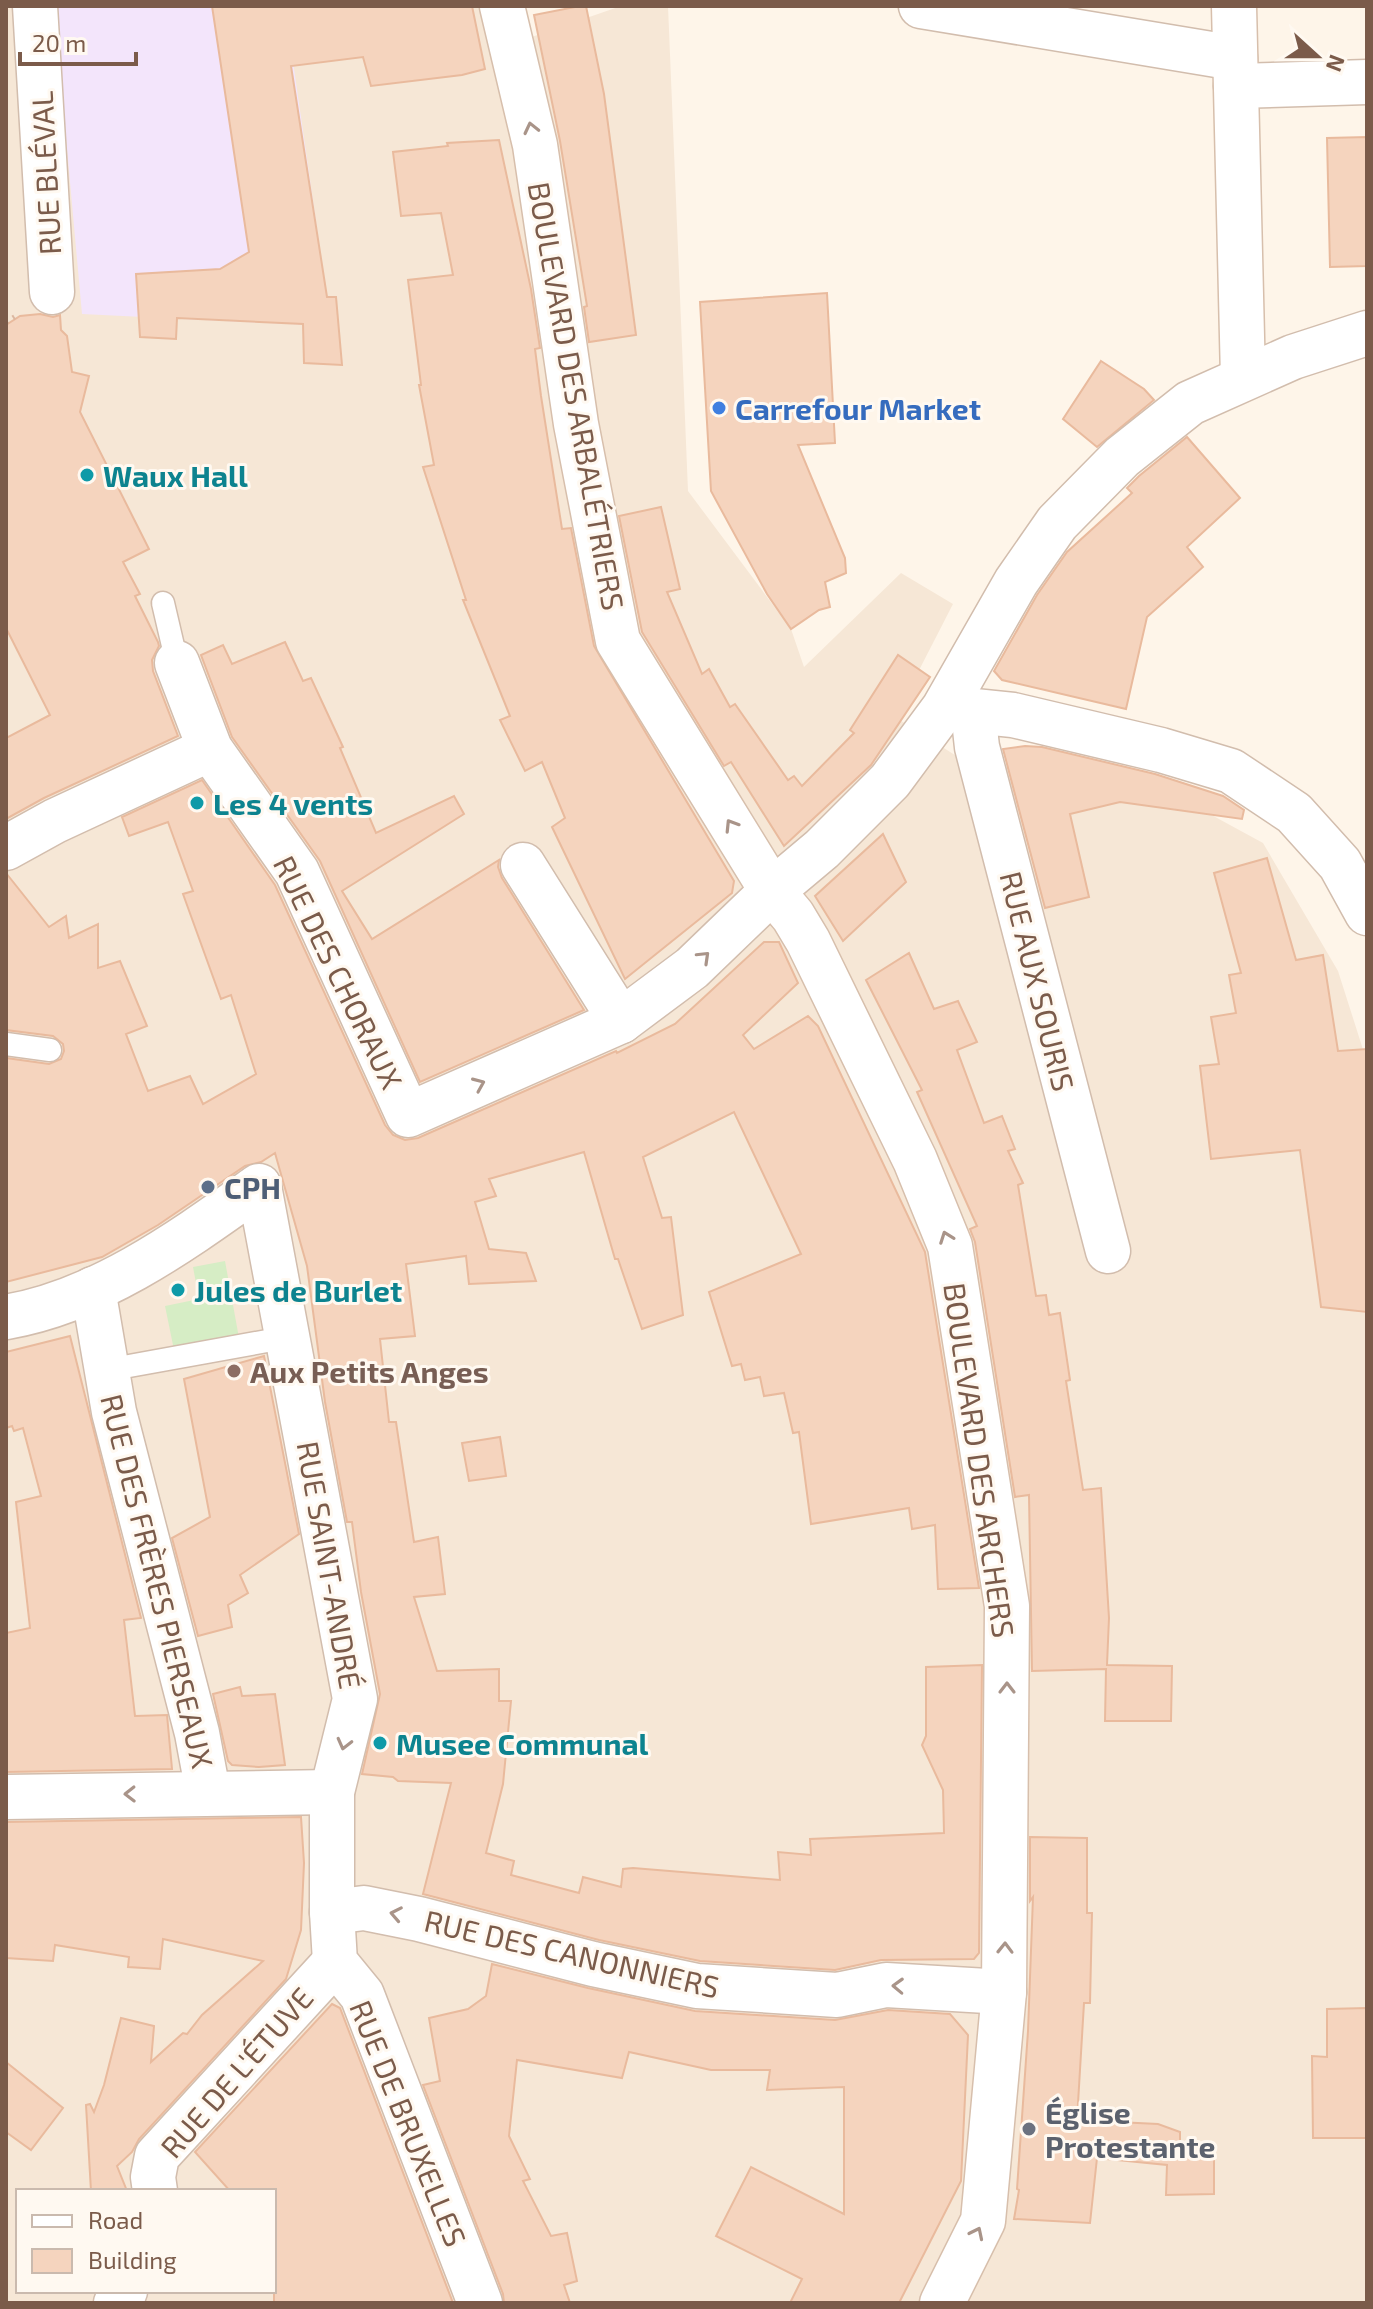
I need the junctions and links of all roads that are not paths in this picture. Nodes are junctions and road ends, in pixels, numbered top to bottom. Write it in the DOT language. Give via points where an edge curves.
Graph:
graph roads {
  1 [pos="35,6"];
  2 [pos="502,6"];
  3 [pos="921,6"];
  4 [pos="1234,6"];
  5 [pos="1236,72"];
  6 [pos="1367,82"];
  7 [pos="52,292"];
  8 [pos="1367,333"];
  9 [pos="1243,378"];
  10 [pos="163,603"];
  11 [pos="177,663"];
  12 [pos="958,709"];
  13 [pos="210,749"];
  14 [pos="6,848"];
  15 [pos="523,865"];
  16 [pos="772,891"];
  17 [pos="1367,913"];
  18 [pos="621,1021"];
  19 [pos="6,1044"];
  20 [pos="50,1050"];
  21 [pos="1108,1251"];
  22 [pos="93,1289"];
  23 [pos="6,1317"];
  24 [pos="289,1337"];
  25 [pos="107,1370"];
  26 [pos="208,1792"];
  27 [pos="332,1792"];
  28 [pos="6,1797"];
  29 [pos="332,1912"];
  30 [pos="335,1962"];
  31 [pos="1004,1992"];
  32 [pos="155,2189"];
  33 [pos="480,2303"];
  34 [pos="942,2303"];
  1 -- 7 [label="street, RUE BLÉVAL"];
  16 -- 2 [label="street, BOULEVARD DES ARBALÉTRIERS, one-way" via="618,641 576,424 535,145"];
  3 -- 5 [label="street"];
  4 -- 5 [label="street"];
  5 -- 6 [label="street"];
  5 -- 9 [label="street"];
  8 -- 9 [label="street"];
  9 -- 12 [label="street" via="1190,403 1122,457 1057,523 1016,582"];
  10 -- 11 [label="lane"];
  11 -- 13 [label="street, RUE DES CHORAUX"];
  12 -- 16 [label="street" via="822,849"];
  12 -- 17 [label="street" via="1013,715 1231,771 1294,813 1340,864"];
  12 -- 21 [label="street, RUE AUX SOURIS" via="977,747"];
  13 -- 14 [label="street"];
  13 -- 18 [label="street, RUE DES CHORAUX, one-way" via="297,872 408,1115"];
  15 -- 18 [label="street"];
  18 -- 16 [label="street, one-way" via="692,968"];
  31 -- 16 [label="street, BOULEVARD DES ARCHERS, one-way" via="1007,1606 950,1246 915,1160 808,941"];
  19 -- 20 [label="lane"];
  22 -- 23 [label="street" via="36,1312"];
  22 -- 24 [label="street, RUE SAINT-ANDRÉ" via="178,1243 259,1186"];
  22 -- 25 [label="street, RUE DES FRÈRES PIERSEAUX"];
  24 -- 25 [label="lane"];
  24 -- 27 [label="street, RUE SAINT-ANDRÉ, one-way" via="355,1699"];
  25 -- 26 [label="street, RUE DES FRÈRES PIERSEAUX"];
  26 -- 27 [label="street"];
  26 -- 28 [label="street, one-way"];
  27 -- 29 [label="street"];
  29 -- 30 [label="street"];
  31 -- 29 [label="street, RUE DES CANONNIERS, one-way" via="886,1985 837,1995 697,1986 419,1919 364,1908"];
  30 -- 32 [label="street, RUE DE L'ÉTUVE" via="157,2156"];
  30 -- 33 [label="street, RUE DE BRUXELLES" via="362,1995"];
  34 -- 31 [label="street, BOULEVARD DES ARCHERS, one-way" via="983,2221"];
}
